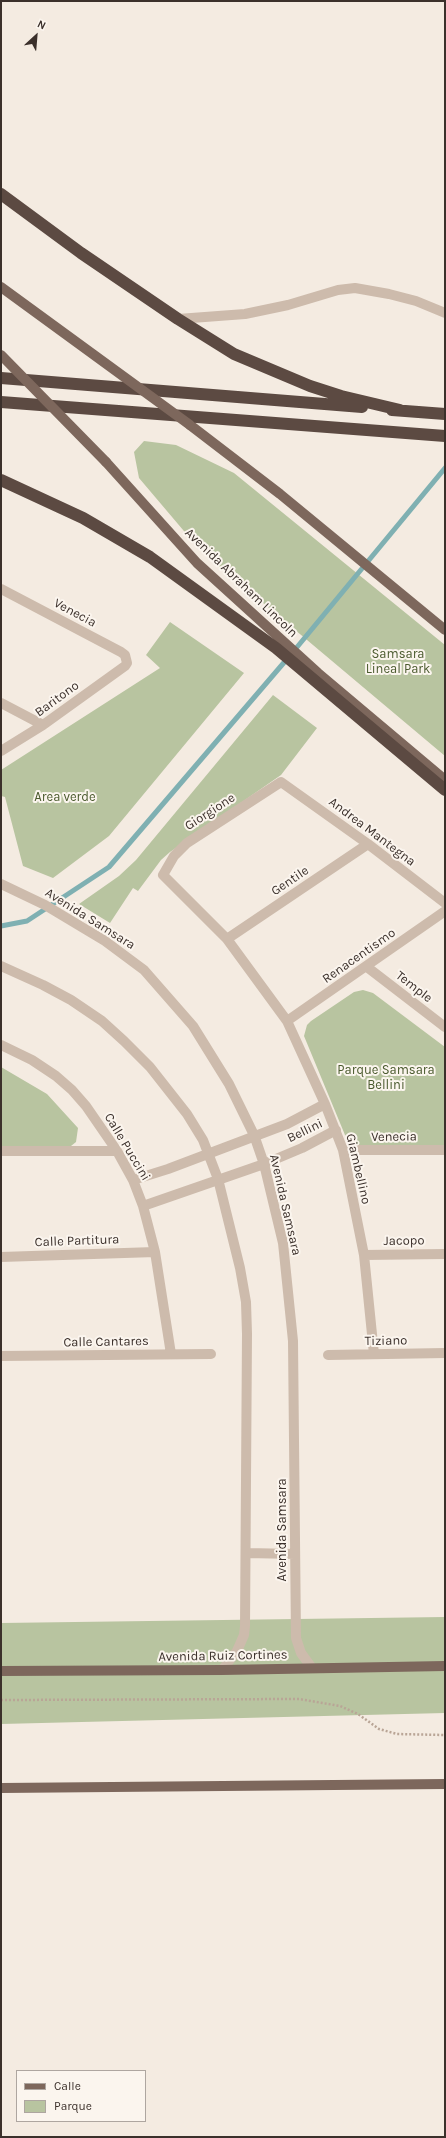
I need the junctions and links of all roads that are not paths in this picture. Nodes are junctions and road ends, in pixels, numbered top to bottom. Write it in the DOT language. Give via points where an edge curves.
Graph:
graph roads {
  1 [pos="1,194"];
  2 [pos="1,287"];
  3 [pos="445,313"];
  4 [pos="178,319"];
  5 [pos="1,355"];
  6 [pos="1,378"];
  7 [pos="1,402"];
  8 [pos="400,410"];
  9 [pos="445,414"];
  10 [pos="445,436"];
  11 [pos="1,480"];
  12 [pos="1,589"];
  13 [pos="445,630"];
  14 [pos="125,666"];
  15 [pos="1,703"];
  16 [pos="43,725"];
  17 [pos="1,751"];
  18 [pos="445,780"];
  19 [pos="283,783"];
  20 [pos="445,790"];
  21 [pos="368,844"];
  22 [pos="164,877"];
  23 [pos="1,884"];
  24 [pos="445,903"];
  25 [pos="445,911"];
  26 [pos="227,939"];
  27 [pos="1,966"];
  28 [pos="367,967"];
  29 [pos="288,1021"];
  30 [pos="445,1027"];
  31 [pos="1,1045"];
  32 [pos="325,1104"];
  33 [pos="336,1130"];
  34 [pos="254,1135"];
  35 [pos="343,1150"];
  36 [pos="445,1150"];
  37 [pos="1,1151"];
  38 [pos="117,1151"];
  39 [pos="209,1154"];
  40 [pos="264,1164"];
  41 [pos="218,1179"];
  42 [pos="134,1180"];
  43 [pos="143,1206"];
  44 [pos="155,1252"];
  45 [pos="445,1254"];
  46 [pos="364,1255"];
  47 [pos="1,1257"];
  48 [pos="445,1353"];
  49 [pos="171,1354"];
  50 [pos="211,1354"];
  51 [pos="374,1354"];
  52 [pos="328,1355"];
  53 [pos="1,1356"];
  54 [pos="247,1553"];
  55 [pos="295,1554"];
  56 [pos="445,1666"];
  57 [pos="312,1668"];
  58 [pos="222,1670"];
  59 [pos="1,1671"];
  60 [pos="445,1784"];
  61 [pos="1,1788"];
  1 -- 4 [label="highway" via="81,253"];
  2 -- 13 [label="main road, bridge" via="190,424 280,494"];
  3 -- 4 [label="street" via="416,301 355,288 245,314"];
  4 -- 8 [label="highway" via="234,354 273,371 341,396"];
  5 -- 18 [label="main road, Avenida Abraham Lincoln, bridge" via="106,462 197,563 318,673"];
  6 -- 8 [label="highway"];
  7 -- 10 [label="highway"];
  8 -- 9 [label="highway"];
  11 -- 20 [label="highway" via="83,518 150,557 276,648"];
  12 -- 14 [label="street, Venecia" via="122,652 127,659"];
  14 -- 16 [label="street, Baritono"];
  15 -- 16 [label="street"];
  16 -- 17 [label="street, Baritono"];
  19 -- 21 [label="street, Andrea Mantegna"];
  19 -- 22 [label="street, Giorgione" via="280,782 187,843 174,856"];
  21 -- 24 [label="street, Andrea Mantegna"];
  21 -- 26 [label="street, Gentile"];
  22 -- 26 [label="street, Giambellino"];
  23 -- 34 [label="street, Avenida Samsara" via="45,905 105,941 144,970 193,1026 229,1084"];
  25 -- 28 [label="street, Renacentismo"];
  26 -- 29 [label="street, Giambellino"];
  27 -- 39 [label="street" via="43,984 102,1021 168,1088 193,1124"];
  28 -- 29 [label="street, Renacentismo"];
  28 -- 30 [label="street, Temple"];
  29 -- 32 [label="street, Giambellino"];
  31 -- 38 [label="street, Calle Puccini" via="32,1060 72,1090"];
  32 -- 33 [label="street, Giambellino"];
  32 -- 34 [label="street, Bellini" via="287,1124"];
  33 -- 35 [label="street, Giambellino"];
  33 -- 40 [label="street, Bellini"];
  34 -- 39 [label="street, Bellini"];
  34 -- 40 [label="street, Avenida Samsara"];
  35 -- 36 [label="street, Venecia"];
  35 -- 46 [label="street, Giambellino"];
  37 -- 38 [label="street"];
  38 -- 42 [label="street, Calle Puccini"];
  39 -- 41 [label="street"];
  39 -- 42 [label="street, Bellini"];
  40 -- 41 [label="street, Bellini"];
  40 -- 55 [label="street, Avenida Samsara" via="283,1243 293,1341"];
  41 -- 43 [label="street, Bellini"];
  41 -- 54 [label="street" via="235,1244 246,1302"];
  42 -- 43 [label="street, Calle Puccini"];
  43 -- 44 [label="street, Calle Puccini"];
  44 -- 47 [label="street, Calle Partitura"];
  44 -- 49 [label="street, Calle Puccini"];
  45 -- 46 [label="street, Jacopo"];
  46 -- 51 [label="street, Giambellino"];
  48 -- 51 [label="street, Tiziano"];
  49 -- 50 [label="street, Calle Cantares"];
  49 -- 53 [label="street, Calle Cantares"];
  51 -- 52 [label="street, Tiziano"];
  54 -- 55 [label="street"];
  54 -- 58 [label="street" via="244,1635 237,1651"];
  55 -- 57 [label="street, Avenida Samsara" via="296,1638 301,1653"];
  56 -- 57 [label="main road, Avenida Ruiz Cortines"];
  57 -- 58 [label="main road, Avenida Ruiz Cortines"];
  58 -- 59 [label="main road, Avenida Ruiz Cortines"];
  60 -- 61 [label="main road"];
}
